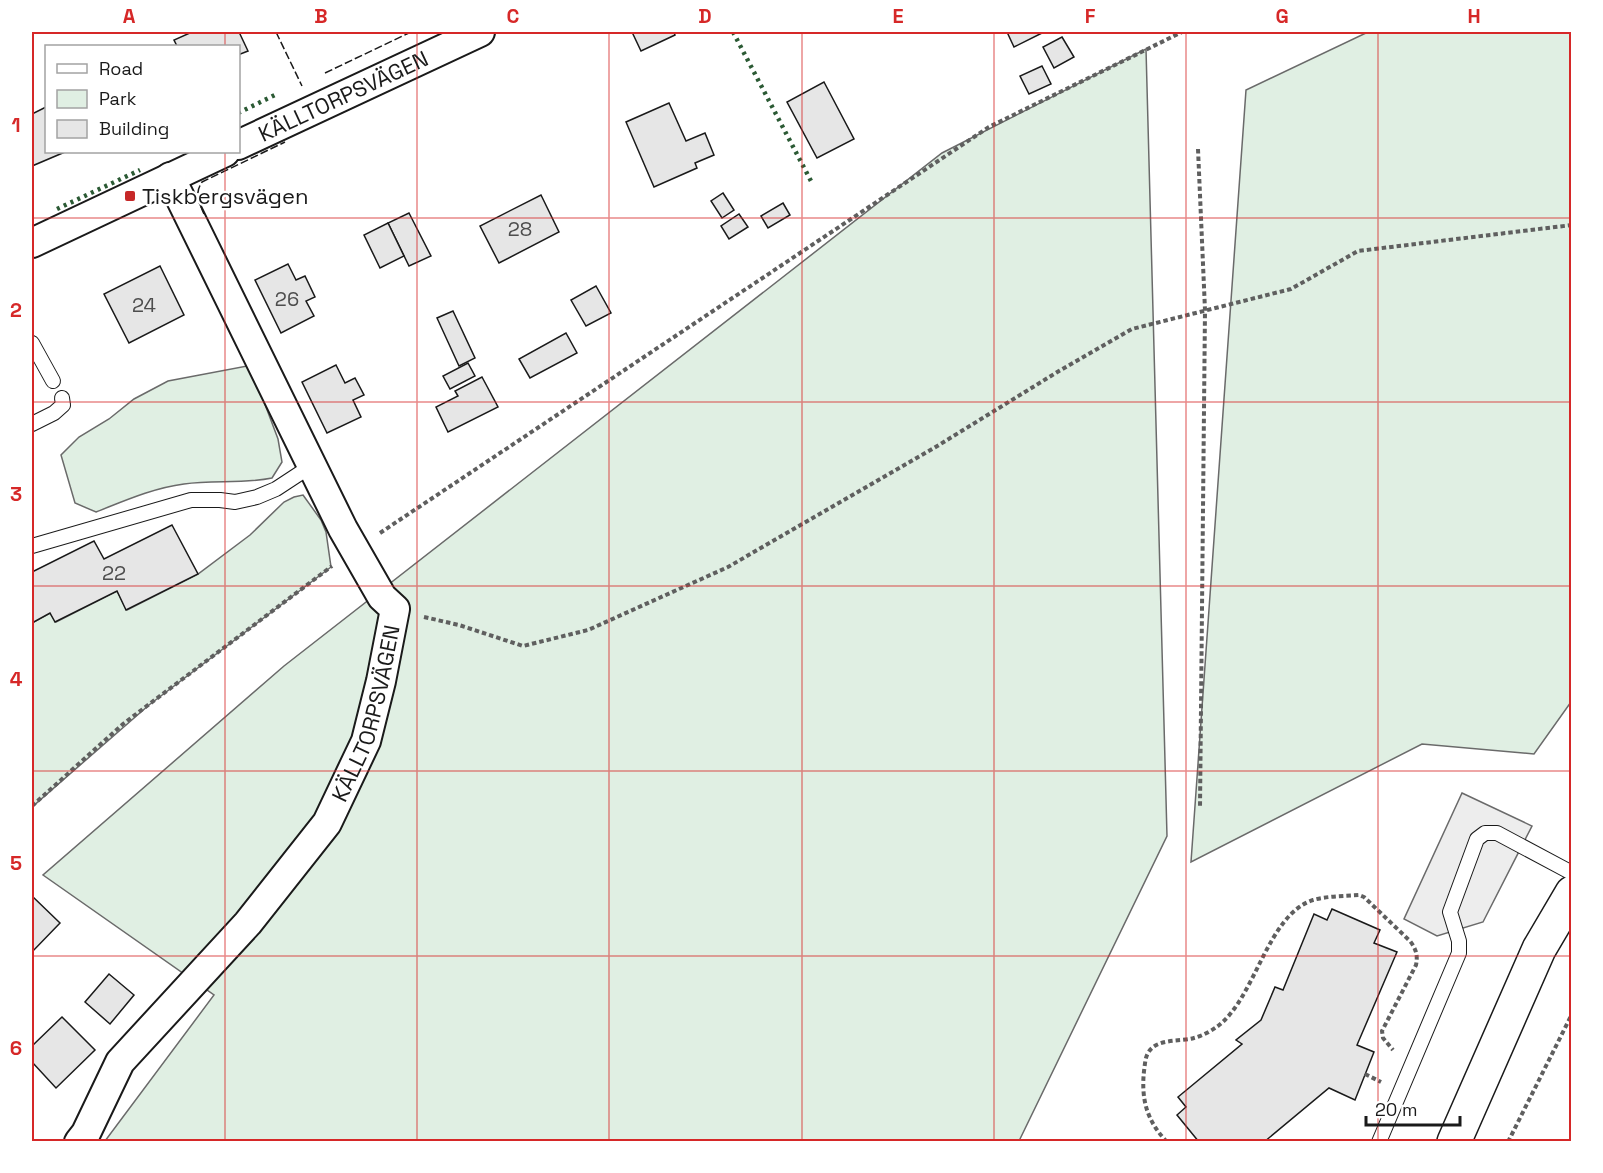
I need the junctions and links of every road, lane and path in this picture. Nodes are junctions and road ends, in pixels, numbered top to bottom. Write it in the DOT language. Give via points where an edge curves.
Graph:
graph roads {
  1 [pos="480,32"];
  2 [pos="1182,32"];
  3 [pos="240,144"];
  4 [pos="1198,149"];
  5 [pos="223,153"];
  6 [pos="170,177"];
  7 [pos="1572,225"];
  8 [pos="32,243"];
  9 [pos="1204,310"];
  10 [pos="32,343"];
  11 [pos="53,381"];
  12 [pos="62,398"];
  13 [pos="32,424"];
  14 [pos="311,466"];
  15 [pos="32,546"];
  16 [pos="355,549"];
  17 [pos="395,609"];
  18 [pos="32,806"];
  19 [pos="1200,807"];
  20 [pos="1572,873"];
  21 [pos="1572,893"];
  22 [pos="1572,1014"];
  23 [pos="1412,1062"];
  24 [pos="79,1142"];
  25 [pos="1167,1142"];
  26 [pos="1379,1142"];
  27 [pos="1454,1142"];
  28 [pos="1508,1142"];
  1 -- 3 [label="street, KÄLLTORPSVÄGEN"];
  2 -- 16 [label="path" via="989,127"];
  4 -- 9 [label="path"];
  5 -- 6 [label="street"];
  6 -- 8 [label="street"];
  6 -- 14 [label="street, KÄLLTORPSVÄGEN"];
  7 -- 9 [label="path" via="1358,251 1291,289"];
  9 -- 17 [label="path" via="1132,328 728,567 588,630 523,646"];
  9 -- 19 [label="path"];
  10 -- 11 [label="lane"];
  12 -- 13 [label="lane" via="63,405 54,413"];
  14 -- 15 [label="lane" via="257,497 235,502 191,500"];
  14 -- 16 [label="street, KÄLLTORPSVÄGEN"];
  16 -- 17 [label="street, KÄLLTORPSVÄGEN" via="382,597"];
  16 -- 18 [label="path" via="123,724"];
  17 -- 24 [label="street, KÄLLTORPSVÄGEN" via="366,741 327,823 248,923 120,1062"];
  20 -- 23 [label="lane" via="1497,833 1485,833 1477,839 1450,912 1459,953"];
  21 -- 27 [label="street" via="1539,949"];
  22 -- 28 [label="path"];
  23 -- 25 [label="path" via="1400,1056 1382,1034 1416,965 1416,949 1364,897 1312,900 1276,933 1239,1001 1218,1026 1193,1038 1161,1043 1147,1054 1145,1105"];
  23 -- 26 [label="lane"];
}
